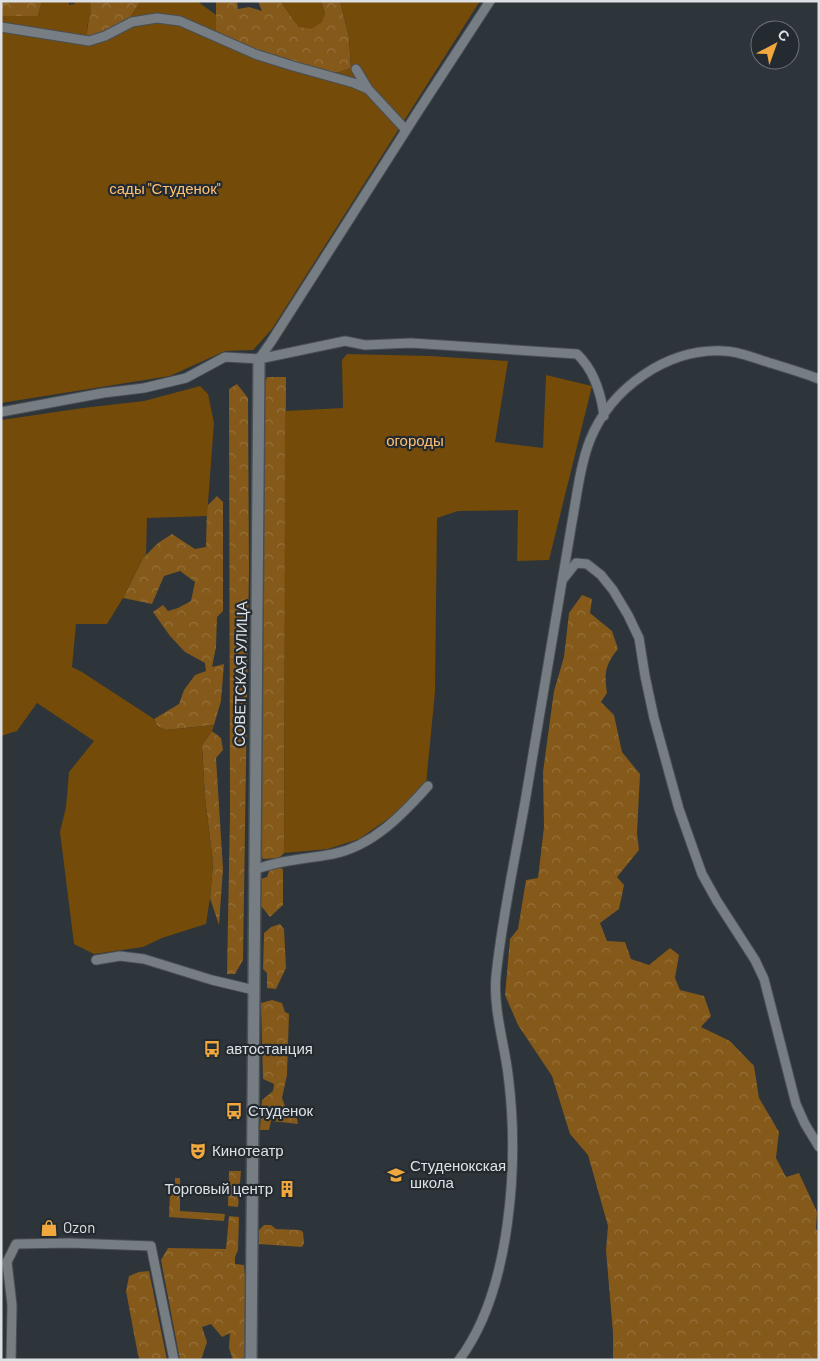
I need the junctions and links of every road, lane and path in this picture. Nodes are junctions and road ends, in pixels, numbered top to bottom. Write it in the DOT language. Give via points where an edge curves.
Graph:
graph roads {
  1 [pos="490,1"];
  2 [pos="1,28"];
  3 [pos="356,69"];
  4 [pos="368,89"];
  5 [pos="406,130"];
  6 [pos="259,359"];
  7 [pos="819,379"];
  8 [pos="1,412"];
  9 [pos="604,416"];
  10 [pos="562,580"];
  11 [pos="428,786"];
  12 [pos="254,870"];
  13 [pos="96,960"];
  14 [pos="254,990"];
  15 [pos="819,1147"];
  16 [pos="251,1357"];
  17 [pos="11,1360"];
  18 [pos="174,1360"];
  19 [pos="459,1360"];
  1 -- 5 [label="street"];
  2 -- 4 [label="street" via="89,42 132,22 157,18 180,21 255,54"];
  3 -- 4 [label="street"];
  4 -- 5 [label="street"];
  5 -- 6 [label="street"];
  6 -- 8 [label="street" via="225,357 186,378"];
  6 -- 9 [label="street" via="346,341 365,345 411,343 577,354 586,362 602,396"];
  6 -- 12 [label="street, СОВЕТСКАЯ УЛИЦА"];
  7 -- 9 [label="street" via="726,351 689,353 648,372 629,386"];
  9 -- 10 [label="street" via="590,440 582,470"];
  10 -- 15 [label="street" via="576,562 587,564 614,590 639,638 654,718 687,832 702,874 764,979 796,1104"];
  10 -- 19 [label="street" via="496,978 512,1121 512,1172 502,1257 485,1314"];
  11 -- 12 [label="street" via="384,830 364,842 335,854 296,858"];
  12 -- 14 [label="street, СОВЕТСКАЯ УЛИЦА"];
  13 -- 14 [label="street" via="120,956 144,959"];
  14 -- 16 [label="street, СОВЕТСКАЯ УЛИЦА"];
  17 -- 18 [label="street" via="12,1305 7,1262 16,1244 70,1243 151,1246"];
}
